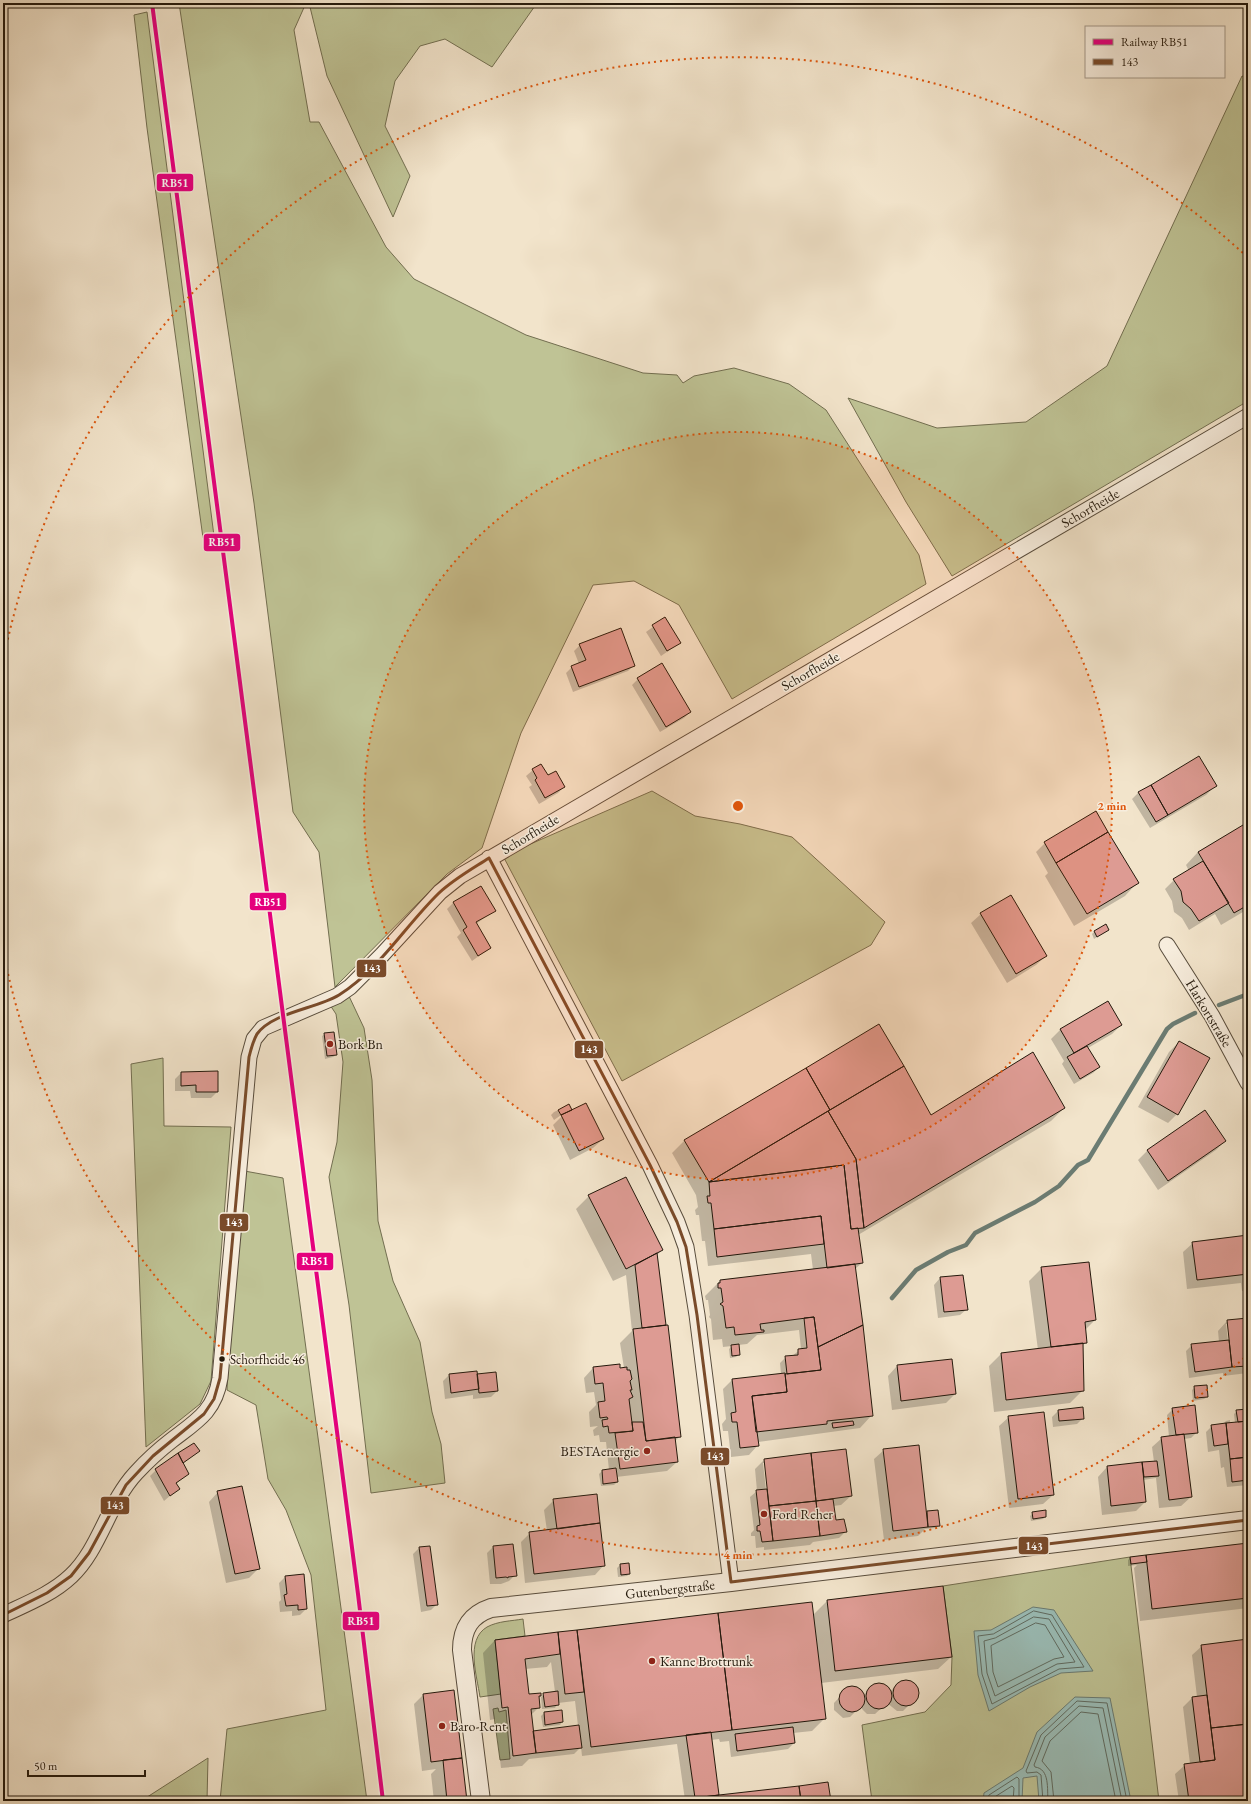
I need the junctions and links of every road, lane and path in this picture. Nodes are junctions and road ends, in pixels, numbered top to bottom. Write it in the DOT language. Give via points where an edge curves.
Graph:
graph roads {
  1 [pos="1248,416"];
  2 [pos="489,858"];
  3 [pos="1167,945"];
  4 [pos="1248,1083"];
  5 [pos="1248,1520"];
  6 [pos="731,1582"];
  7 [pos="3,1615"];
  8 [pos="481,1801"];
  1 -- 2 [label="street, Schorfheide"];
  2 -- 6 [label="street" via="665,1196 686,1247"];
  2 -- 7 [label="street, Schorfheide" via="440,892 350,988 314,1007 272,1023 254,1039 249,1058 220,1378 214,1401 196,1423 159,1450 127,1483 86,1557 72,1575 42,1596"];
  3 -- 4 [label="street, Harkortstraße" via="1212,1016"];
  5 -- 6 [label="street, Gutenbergstraße"];
  6 -- 8 [label="street, Gutenbergstraße" via="491,1608 475,1616 462,1636 462,1662"];
}
